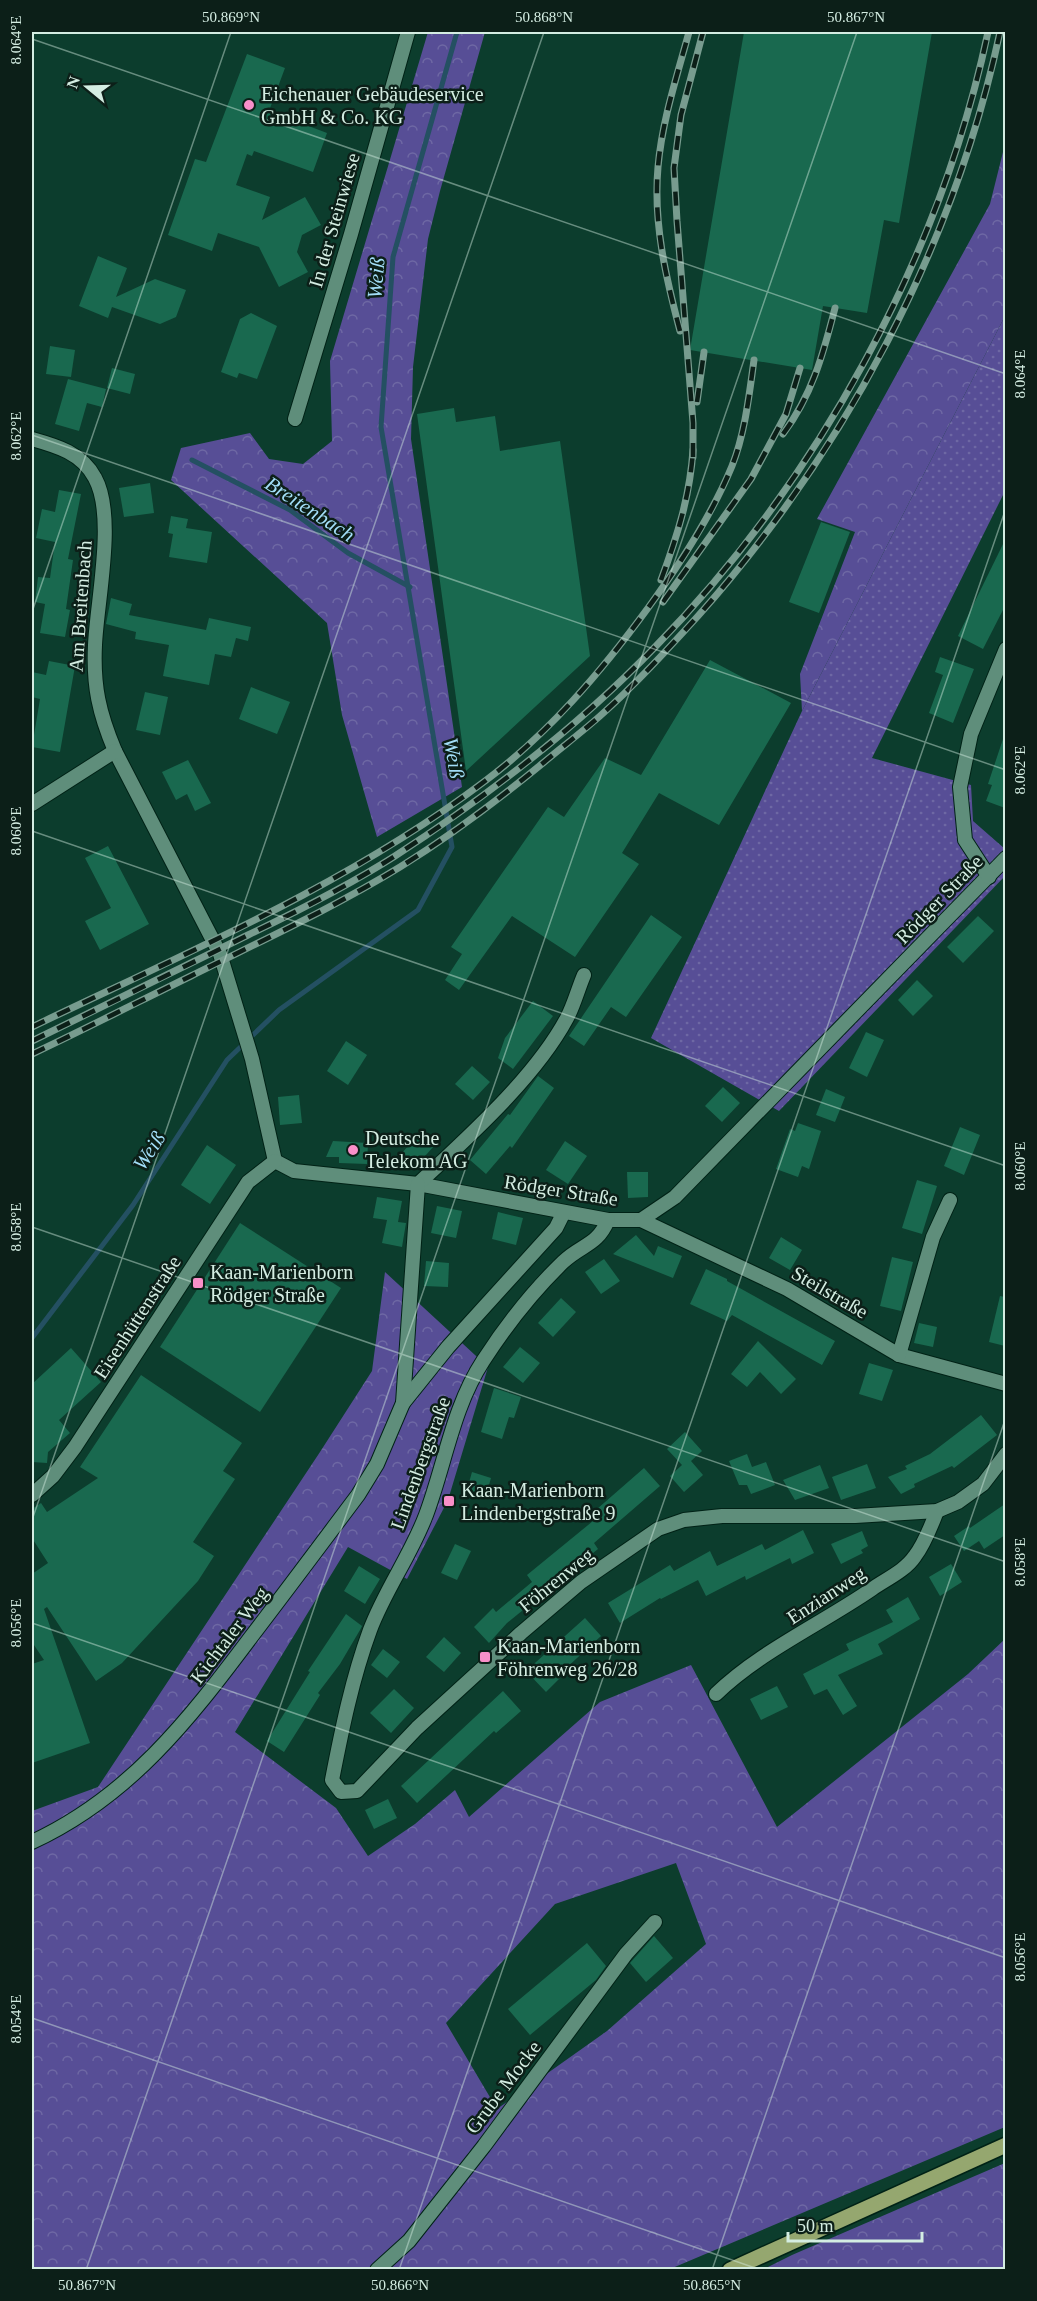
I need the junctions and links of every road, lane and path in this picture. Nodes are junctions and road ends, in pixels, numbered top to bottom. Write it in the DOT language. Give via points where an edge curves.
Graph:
graph roads {
  1 [pos="408,32"];
  2 [pos="295,419"];
  3 [pos="32,439"];
  4 [pos="1005,649"];
  5 [pos="115,751"];
  6 [pos="32,804"];
  7 [pos="1005,858"];
  8 [pos="989,877"];
  9 [pos="584,975"];
  10 [pos="275,1161"];
  11 [pos="418,1184"];
  12 [pos="950,1200"];
  13 [pos="564,1212"];
  14 [pos="608,1220"];
  15 [pos="641,1220"];
  16 [pos="899,1355"];
  17 [pos="1005,1384"];
  18 [pos="403,1403"];
  19 [pos="1005,1454"];
  20 [pos="32,1495"];
  21 [pos="937,1511"];
  22 [pos="716,1694"];
  23 [pos="341,1792"];
  24 [pos="32,1842"];
  25 [pos="656,1922"];
  26 [pos="1005,2145"];
  27 [pos="377,2270"];
  28 [pos="730,2270"];
  1 -- 2 [label="street, In der Steinwiese"];
  3 -- 5 [label="street, Am Breitenbach" via="70,451 95,478 102,497 106,518 95,689 102,721"];
  4 -- 8 [label="street" via="971,735 960,787 965,840"];
  5 -- 6 [label="street"];
  5 -- 10 [label="street, Am Breitenbach" via="220,954 252,1059"];
  7 -- 8 [label="street, Rödger Straße"];
  8 -- 15 [label="street, Rödger Straße" via="675,1197"];
  9 -- 11 [label="street" via="567,1018 538,1061 488,1117"];
  10 -- 11 [label="street, Rödger Straße" via="294,1171"];
  10 -- 20 [label="street, Eisenhüttenstraße" via="248,1182 75,1447"];
  11 -- 13 [label="street, Rödger Straße"];
  11 -- 18 [label="street, Kichtaler Weg"];
  12 -- 16 [label="street" via="933,1237"];
  13 -- 14 [label="street, Rödger Straße"];
  13 -- 18 [label="street, Kichtaler Weg" via="556,1228"];
  14 -- 15 [label="street, Rödger Straße"];
  14 -- 23 [label="street, Lindenbergstraße" via="602,1235 564,1261 521,1310 482,1362 460,1406 425,1518 371,1628 350,1688 332,1780"];
  15 -- 16 [label="street, Steilstraße" via="787,1289"];
  16 -- 17 [label="street, Steilstraße"];
  18 -- 24 [label="street, Kichtaler Weg" via="377,1464 358,1495 204,1700 125,1784 65,1826"];
  19 -- 21 [label="street, Föhrenweg" via="983,1484"];
  21 -- 22 [label="street, Enzianweg" via="915,1557 904,1568 735,1675"];
  21 -- 23 [label="street, Föhrenweg" via="855,1516 722,1516 684,1520 658,1529 581,1582 521,1633 417,1728 357,1791"];
  25 -- 27 [label="street, Grube Mocke" via="626,1954 409,2241"];
  26 -- 28 [label="main road"];
}
